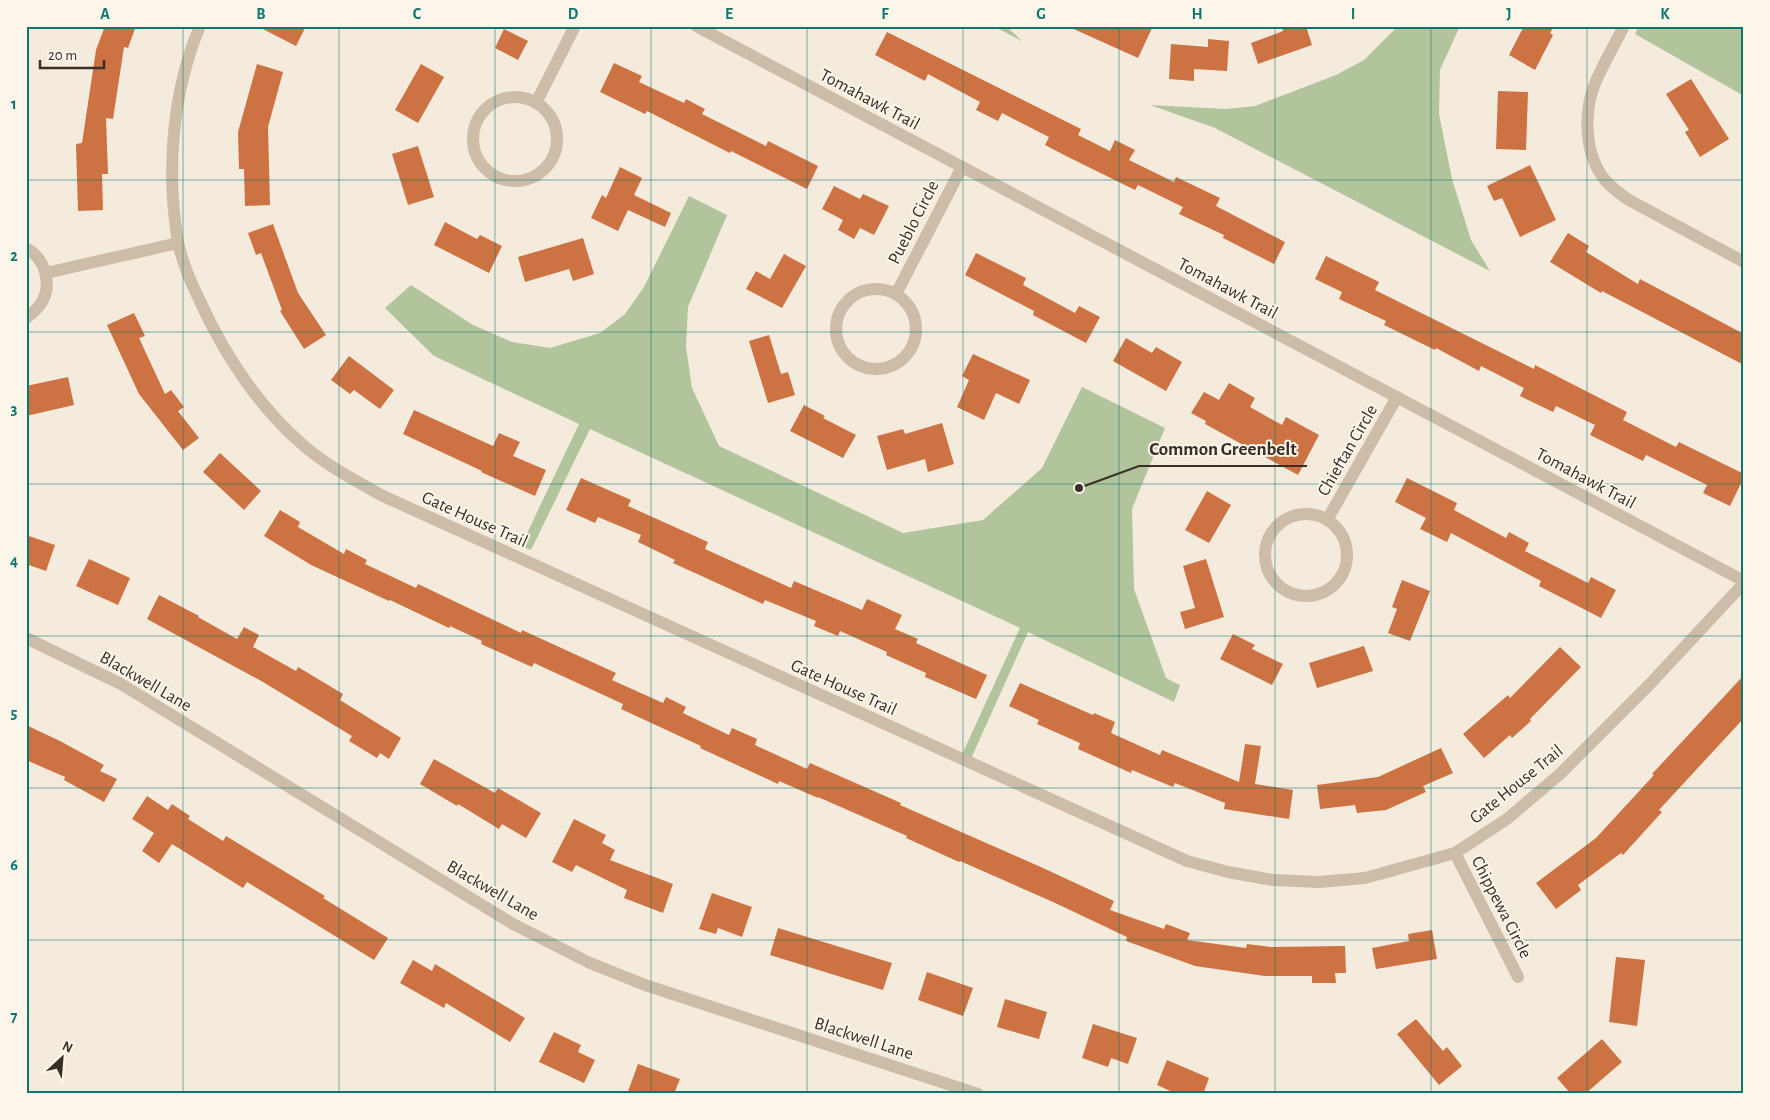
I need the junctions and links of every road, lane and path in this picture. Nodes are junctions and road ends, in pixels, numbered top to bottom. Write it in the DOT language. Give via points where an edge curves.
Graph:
graph roads {
  1 [pos="200,26"];
  2 [pos="575,26"];
  3 [pos="696,26"];
  4 [pos="1624,26"];
  5 [pos="536,103"];
  6 [pos="962,167"];
  7 [pos="178,243"];
  8 [pos="26,248"];
  9 [pos="1744,262"];
  10 [pos="46,273"];
  11 [pos="896,294"];
  12 [pos="26,318"];
  13 [pos="1397,397"];
  14 [pos="1327,520"];
  15 [pos="1744,582"];
  16 [pos="26,638"];
  17 [pos="1455,853"];
  18 [pos="1518,977"];
  19 [pos="978,1094"];
  1 -- 7 [label="street, Gate House Trail" via="192,43 178,99 173,149 173,200"];
  2 -- 5 [label="street"];
  3 -- 6 [label="street, Tomahawk Trail"];
  4 -- 9 [label="street" via="1590,98 1588,134 1597,167 1604,179 1628,200"];
  5 -- 5 [label="street" via="547,111 554,123 556,150 551,162 530,179 516,181 490,173 475,150 474,136 484,111 495,102 509,98 523,98"];
  6 -- 11 [label="street, Pueblo Circle"];
  6 -- 13 [label="street, Tomahawk Trail"];
  7 -- 10 [label="street"];
  7 -- 17 [label="street, Gate House Trail" via="189,278 211,325 243,379 273,417 304,446 382,496 1187,861 1264,878 1319,882 1365,878"];
  8 -- 10 [label="street" via="40,260"];
  10 -- 12 [label="street" via="43,299"];
  11 -- 11 [label="street" via="913,313 915,339 910,350 890,367 878,369 853,362 838,340 836,326 839,313 857,294 883,289"];
  13 -- 14 [label="street, Chieftan Circle"];
  13 -- 15 [label="street, Tomahawk Trail"];
  14 -- 14 [label="street, Chieftan Circle" via="1344,540 1346,566 1332,588 1320,594 1294,595 1272,579 1266,566 1268,539 1287,519 1314,515"];
  15 -- 17 [label="street, Gate House Trail" via="1649,685 1560,774 1507,818"];
  16 -- 19 [label="street, Blackwell Lane" via="121,684 513,924 590,962 645,984"];
  17 -- 18 [label="street, Chippewa Circle"];
}
